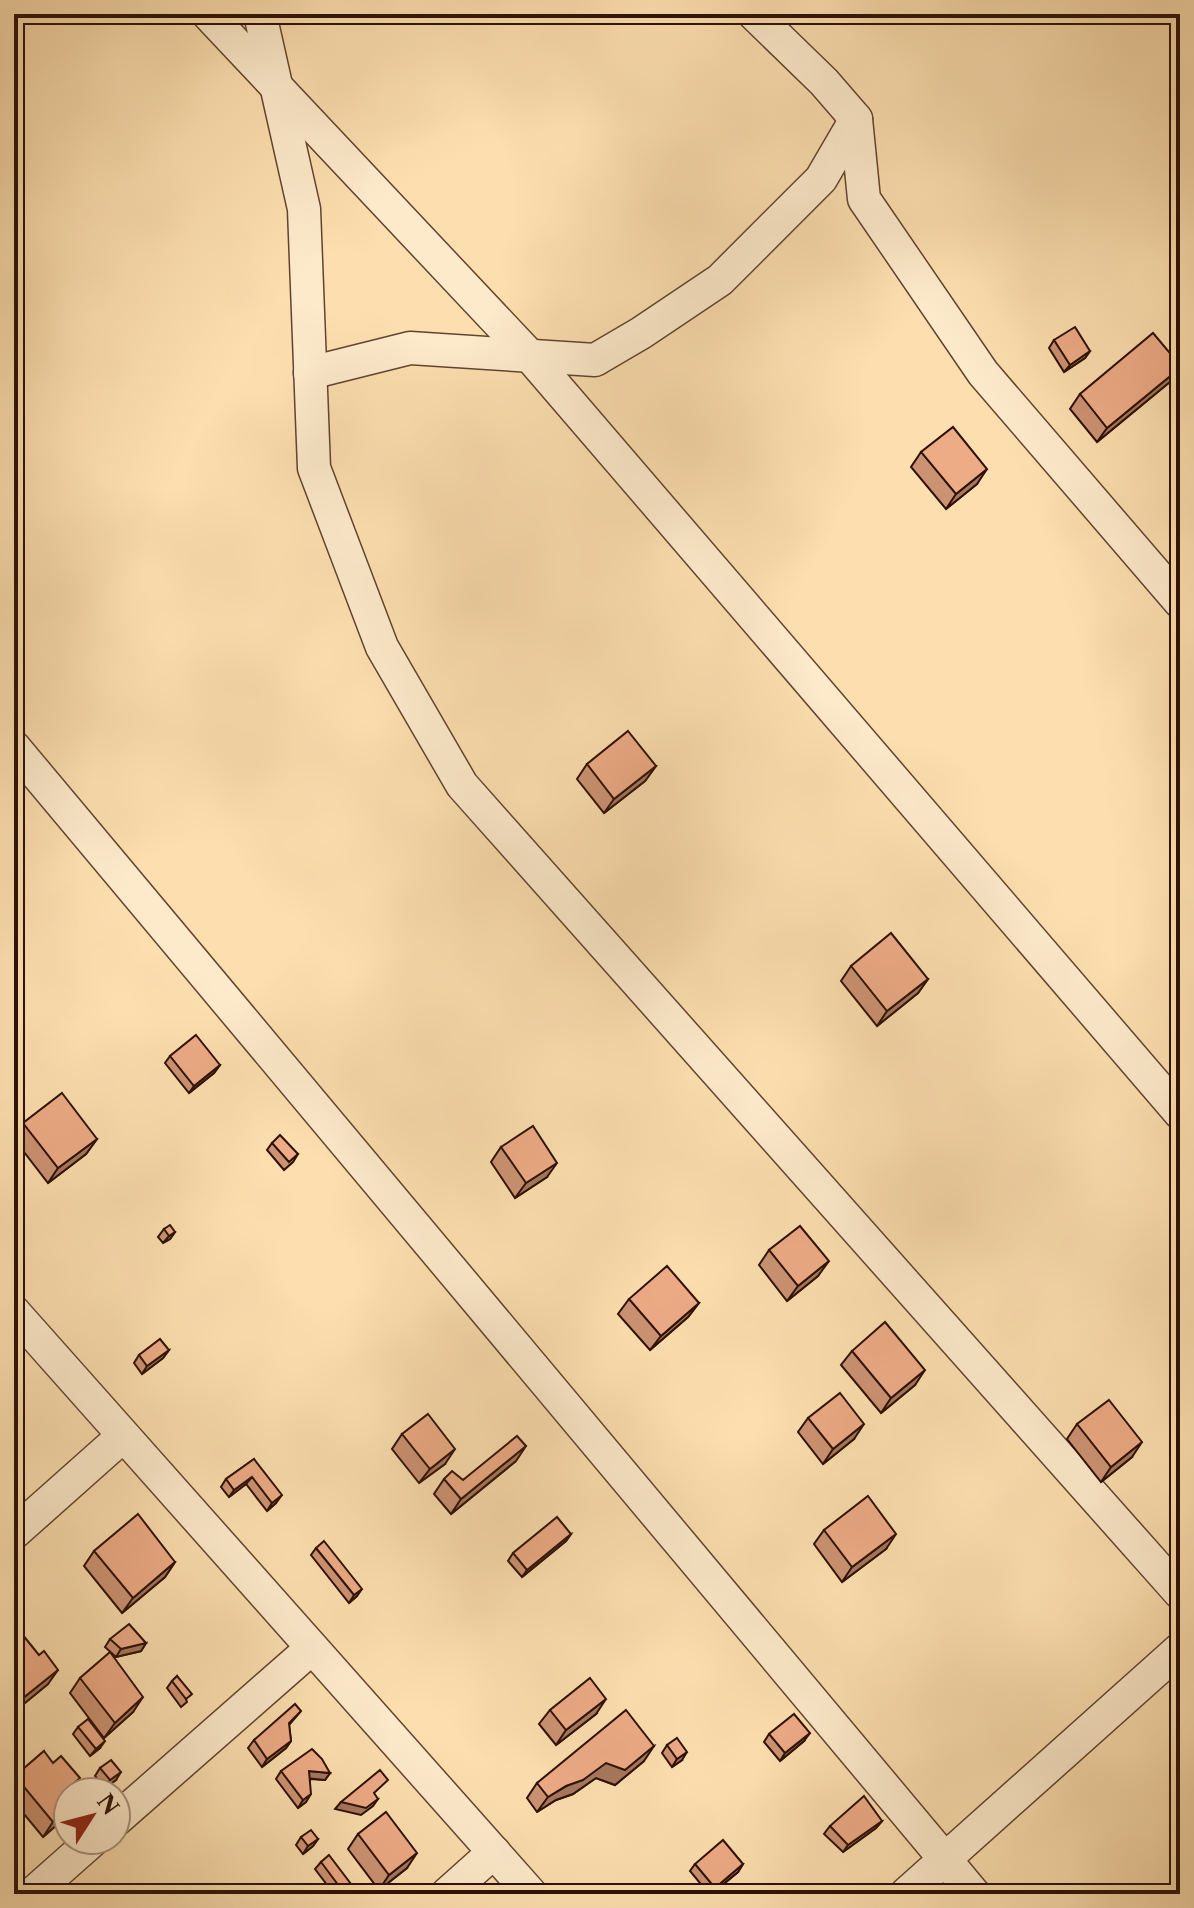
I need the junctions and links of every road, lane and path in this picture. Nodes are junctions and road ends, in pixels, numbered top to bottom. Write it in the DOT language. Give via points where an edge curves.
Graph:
graph roads {
  1 [pos="208,14"];
  2 [pos="260,14"];
  3 [pos="754,14"];
  4 [pos="277,89"];
  5 [pos="856,119"];
  6 [pos="529,355"];
  7 [pos="310,373"];
  8 [pos="1180,602"];
  9 [pos="14,747"];
  10 [pos="1180,1113"];
  11 [pos="14,1312"];
  12 [pos="123,1436"];
  13 [pos="14,1533"];
  14 [pos="1180,1593"];
  15 [pos="312,1648"];
  16 [pos="1180,1649"];
  17 [pos="132,1806"];
  18 [pos="494,1852"];
  19 [pos="74,1856"];
  20 [pos="945,1859"];
  21 [pos="14,1879"];
  22 [pos="29,1894"];
  23 [pos="447,1894"];
  24 [pos="531,1894"];
  25 [pos="906,1894"];
  26 [pos="974,1894"];
  1 -- 4 [label="street"];
  2 -- 4 [label="street"];
  3 -- 5 [label="street"];
  4 -- 6 [label="street"];
  4 -- 7 [label="street" via="304,209"];
  5 -- 6 [label="street" via="821,179 720,280 595,360"];
  5 -- 8 [label="street" via="864,199 983,373"];
  6 -- 7 [label="street" via="410,348"];
  6 -- 10 [label="street"];
  7 -- 14 [label="street" via="314,468 382,647 462,785"];
  9 -- 20 [label="street"];
  11 -- 12 [label="street"];
  12 -- 13 [label="street"];
  12 -- 15 [label="street"];
  15 -- 17 [label="street"];
  15 -- 18 [label="street"];
  16 -- 20 [label="street"];
  18 -- 23 [label="street"];
  18 -- 24 [label="street"];
  19 -- 22 [label="street"];
  20 -- 25 [label="street"];
  20 -- 26 [label="street"];
  21 -- 22 [label="street"];
}
